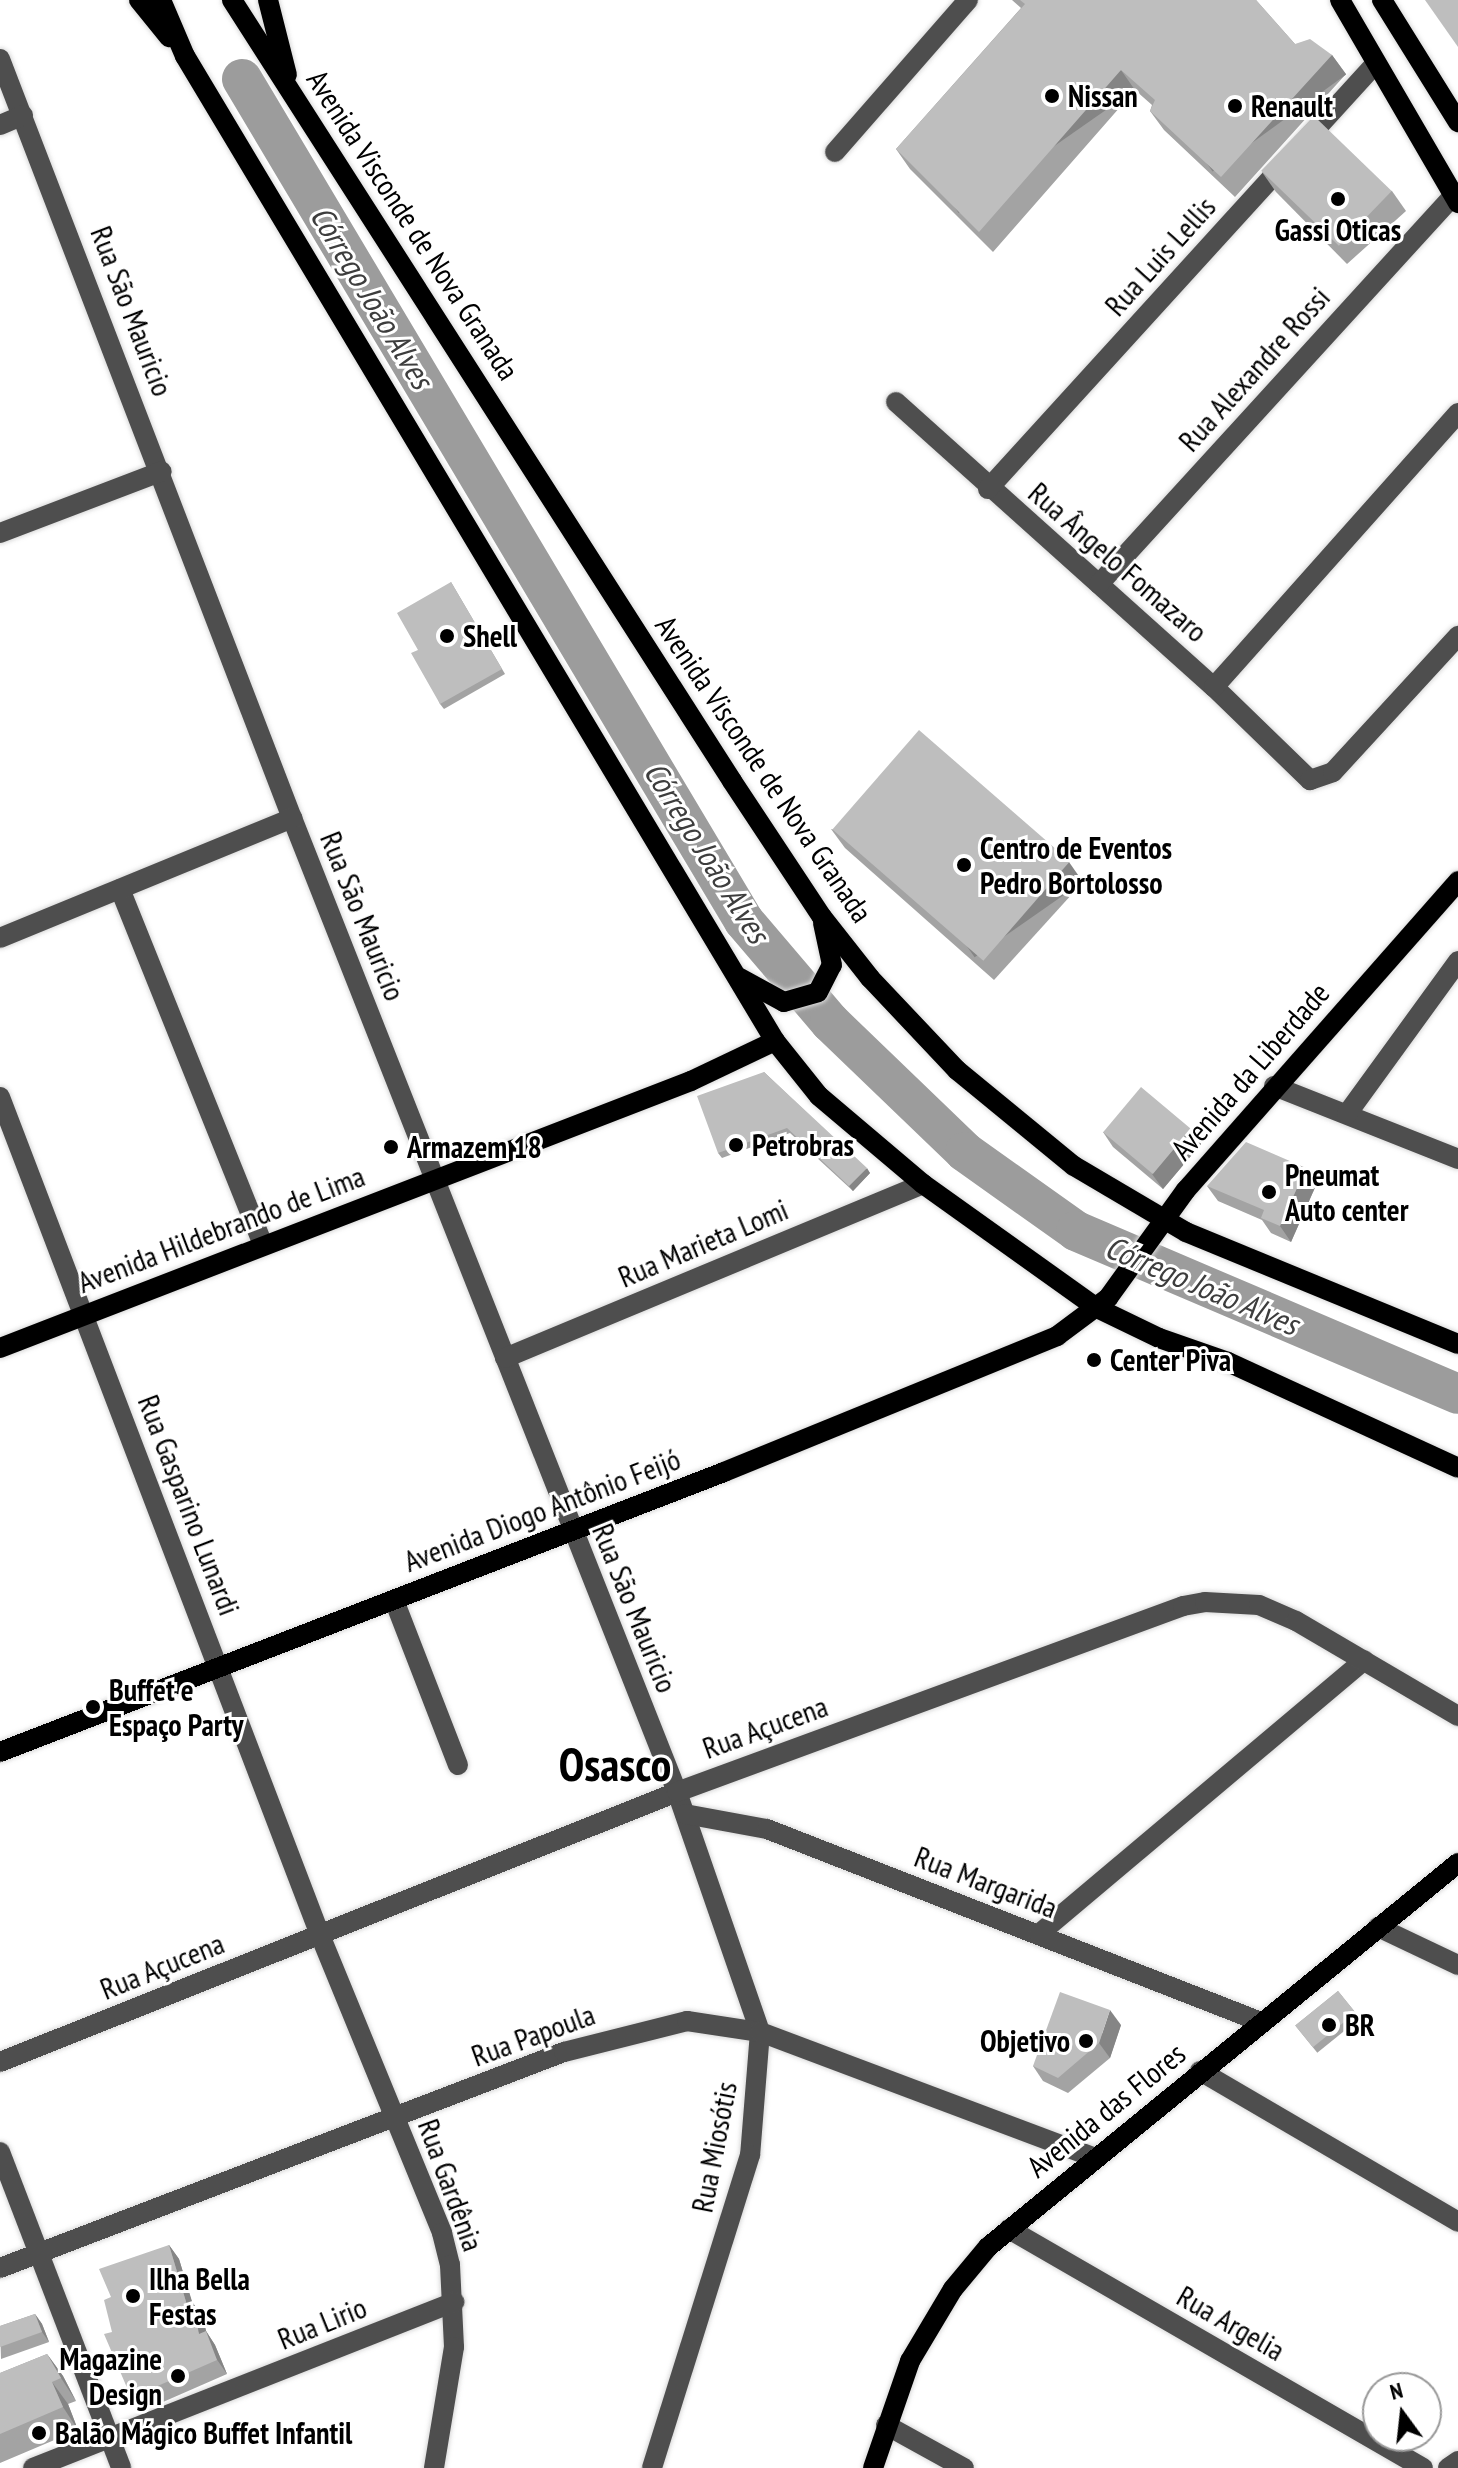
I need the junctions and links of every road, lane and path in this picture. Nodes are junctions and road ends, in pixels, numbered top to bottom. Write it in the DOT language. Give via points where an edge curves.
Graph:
graph roads {
  1 [pos="139,0"];
  2 [pos="161,0"];
  3 [pos="232,0"];
  4 [pos="268,0"];
  5 [pos="968,0"];
  6 [pos="1340,0"];
  7 [pos="1382,0"];
  8 [pos="185,56"];
  9 [pos="0,59"];
  10 [pos="1376,63"];
  11 [pos="291,90"];
  12 [pos="23,115"];
  13 [pos="1458,122"];
  14 [pos="0,125"];
  15 [pos="835,152"];
  16 [pos="1456,199"];
  17 [pos="896,402"];
  18 [pos="1458,413"];
  19 [pos="162,471"];
  20 [pos="988,489"];
  21 [pos="0,533"];
  22 [pos="1099,584"];
  23 [pos="1458,636"];
  24 [pos="1214,687"];
  25 [pos="292,818"];
  26 [pos="1458,881"];
  27 [pos="120,889"];
  28 [pos="822,917"];
  29 [pos="0,938"];
  30 [pos="1458,961"];
  31 [pos="737,976"];
  32 [pos="775,1041"];
  33 [pos="1274,1086"];
  34 [pos="0,1097"];
  35 [pos="1347,1114"];
  36 [pos="1458,1159"];
  37 [pos="434,1178"];
  38 [pos="923,1184"];
  39 [pos="1163,1221"];
  40 [pos="263,1244"];
  41 [pos="1103,1303"];
  42 [pos="83,1315"];
  43 [pos="1458,1344"];
  44 [pos="0,1348"];
  45 [pos="505,1358"];
  46 [pos="1458,1468"];
  47 [pos="572,1529"];
  48 [pos="394,1600"];
  49 [pos="1364,1660"];
  50 [pos="221,1668"];
  51 [pos="1458,1716"];
  52 [pos="0,1752"];
  53 [pos="458,1765"];
  54 [pos="677,1792"];
  55 [pos="685,1814"];
  56 [pos="1458,1863"];
  57 [pos="1378,1927"];
  58 [pos="1039,1934"];
  59 [pos="320,1935"];
  60 [pos="1458,1965"];
  61 [pos="1261,2022"];
  62 [pos="760,2032"];
  63 [pos="0,2062"];
  64 [pos="1200,2071"];
  65 [pos="395,2120"];
  66 [pos="0,2152"];
  67 [pos="1095,2158"];
  68 [pos="1458,2222"];
  69 [pos="1009,2229"];
  70 [pos="39,2254"];
  71 [pos="0,2268"];
  72 [pos="454,2302"];
  73 [pos="886,2425"];
  74 [pos="110,2439"];
  75 [pos="1458,2461"];
  76 [pos="33,2468"];
  77 [pos="121,2468"];
  78 [pos="434,2468"];
  79 [pos="652,2468"];
  80 [pos="873,2468"];
  81 [pos="964,2468"];
  82 [pos="1423,2468"];
  83 [pos="1448,2468"];
  1 -- 8 [label="main road"];
  2 -- 8 [label="main road"];
  3 -- 11 [label="main road, Avenida Visconde de Nova Granada"];
  4 -- 11 [label="main road"];
  5 -- 15 [label="street"];
  6 -- 10 [label="main road"];
  7 -- 13 [label="main road"];
  8 -- 31 [label="main road"];
  9 -- 12 [label="street, Rua São Mauricio"];
  10 -- 16 [label="main road"];
  10 -- 20 [label="street, Rua Luis Lellis"];
  11 -- 28 [label="main road, Avenida Visconde de Nova Granada"];
  12 -- 14 [label="street"];
  12 -- 19 [label="street, Rua São Mauricio"];
  16 -- 22 [label="street, Rua Alexandre Rossi"];
  17 -- 20 [label="street, Rua Ângelo Fomazaro"];
  18 -- 24 [label="street"];
  19 -- 21 [label="street"];
  19 -- 25 [label="street, Rua São Mauricio"];
  20 -- 22 [label="street, Rua Ângelo Fomazaro"];
  22 -- 24 [label="street, Rua Ângelo Fomazaro"];
  23 -- 24 [label="street, Rua Ângelo Fomazaro" via="1333,772 1317,781 1297,771"];
  25 -- 27 [label="street"];
  25 -- 37 [label="street, Rua São Mauricio"];
  26 -- 33 [label="main road, Avenida da Liberdade"];
  27 -- 29 [label="street"];
  27 -- 40 [label="street"];
  28 -- 31 [label="main road" via="831,974 818,992 784,1002"];
  28 -- 39 [label="main road, Avenida Visconde de Nova Granada" via="870,978 957,1070 1074,1166"];
  30 -- 35 [label="street"];
  31 -- 32 [label="main road"];
  32 -- 37 [label="main road, Avenida Hildebrando de Lima" via="691,1081"];
  32 -- 38 [label="main road" via="819,1096"];
  33 -- 35 [label="street"];
  33 -- 39 [label="main road, Avenida da Liberdade"];
  34 -- 42 [label="street, Rua Gasparino Lunardi"];
  35 -- 36 [label="street"];
  37 -- 40 [label="main road, Avenida Hildebrando de Lima"];
  37 -- 45 [label="street, Rua São Mauricio"];
  38 -- 41 [label="main road"];
  38 -- 45 [label="street, Rua Marieta Lomi"];
  39 -- 41 [label="main road, Avenida da Liberdade"];
  39 -- 43 [label="main road, Avenida Visconde de Nova Granada"];
  40 -- 42 [label="main road, Avenida Hildebrando de Lima"];
  41 -- 46 [label="main road" via="1159,1338 1228,1362"];
  41 -- 47 [label="main road, Avenida Diogo Antônio Feijó" via="1057,1336 964,1376"];
  42 -- 44 [label="main road, Avenida Hildebrando de Lima"];
  42 -- 50 [label="street, Rua Gasparino Lunardi"];
  45 -- 47 [label="street, Rua São Mauricio"];
  47 -- 48 [label="main road, Avenida Diogo Antônio Feijó"];
  47 -- 54 [label="street, Rua São Mauricio"];
  48 -- 50 [label="main road, Avenida Diogo Antônio Feijó"];
  48 -- 53 [label="street"];
  49 -- 51 [label="street, Rua Açucena"];
  49 -- 54 [label="street, Rua Açucena" via="1259,1605 1205,1602"];
  49 -- 58 [label="street"];
  50 -- 52 [label="main road, Avenida Diogo Antônio Feijó"];
  50 -- 59 [label="street, Rua Gasparino Lunardi"];
  54 -- 55 [label="street, Rua Miosótis"];
  54 -- 59 [label="street, Rua Açucena"];
  55 -- 58 [label="street, Rua Margarida" via="767,1829"];
  55 -- 62 [label="street, Rua Miosótis"];
  56 -- 57 [label="main road, Avenida das Flores"];
  57 -- 60 [label="street"];
  57 -- 61 [label="main road, Avenida das Flores"];
  58 -- 61 [label="street, Rua Margarida"];
  59 -- 63 [label="street, Rua Açucena"];
  59 -- 65 [label="street, Rua Gardênia"];
  61 -- 64 [label="main road, Avenida das Flores"];
  62 -- 65 [label="street, Rua Papoula" via="708,2022 653,2026 564,2052"];
  62 -- 67 [label="street, Rua Papoula"];
  62 -- 79 [label="street, Rua Miosótis" via="750,2155"];
  64 -- 67 [label="main road, Avenida das Flores"];
  64 -- 68 [label="street"];
  65 -- 70 [label="street, Rua Papoula"];
  65 -- 72 [label="street, Rua Gardênia" via="442,2233"];
  66 -- 70 [label="street"];
  67 -- 69 [label="main road, Avenida das Flores"];
  69 -- 73 [label="main road, Avenida das Flores" via="953,2289 910,2361"];
  69 -- 82 [label="street, Rua Argelia"];
  70 -- 71 [label="street, Rua Papoula"];
  70 -- 74 [label="street"];
  72 -- 74 [label="street, Rua Lirio"];
  72 -- 78 [label="street, Rua Gardênia" via="452,2368"];
  73 -- 80 [label="main road, Avenida das Flores"];
  73 -- 81 [label="street"];
  74 -- 76 [label="street, Rua Lirio"];
  74 -- 77 [label="street"];
  75 -- 83 [label="street"];
}
